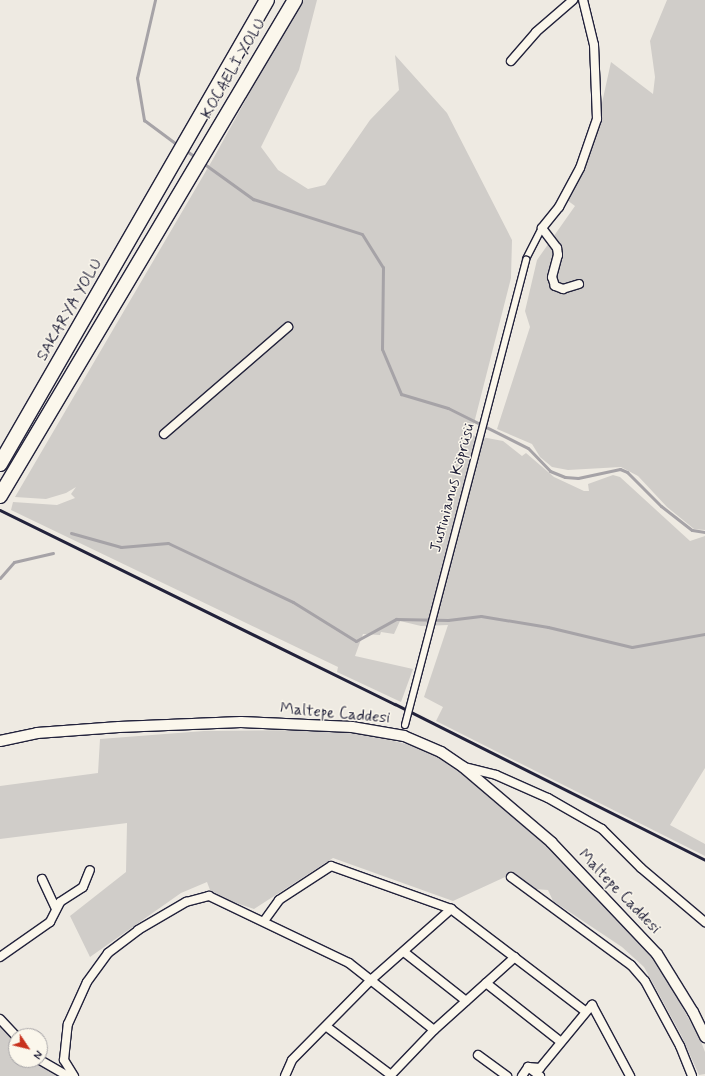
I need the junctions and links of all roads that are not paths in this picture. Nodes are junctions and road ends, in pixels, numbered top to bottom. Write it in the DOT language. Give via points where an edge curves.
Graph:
graph roads {
  1 [pos="267,0"];
  2 [pos="295,0"];
  3 [pos="573,0"];
  4 [pos="583,0"];
  5 [pos="511,61"];
  6 [pos="542,228"];
  7 [pos="579,284"];
  8 [pos="288,327"];
  9 [pos="164,434"];
  10 [pos="0,464"];
  11 [pos="0,496"];
  12 [pos="404,736"];
  13 [pos="0,741"];
  14 [pos="463,767"];
  15 [pos="90,870"];
  16 [pos="511,877"];
  17 [pos="42,879"];
  18 [pos="56,909"];
  19 [pos="451,909"];
  20 [pos="264,921"];
  21 [pos="705,922"];
  22 [pos="404,952"];
  23 [pos="0,956"];
  24 [pos="515,957"];
  25 [pos="372,979"];
  26 [pos="486,983"];
  27 [pos="466,1001"];
  28 [pos="585,1011"];
  29 [pos="0,1019"];
  30 [pos="327,1027"];
  31 [pos="8,1028"];
  32 [pos="434,1030"];
  33 [pos="705,1037"];
  34 [pos="561,1042"];
  35 [pos="478,1055"];
  36 [pos="48,1065"];
  37 [pos="528,1067"];
  38 [pos="287,1075"];
  39 [pos="68,1076"];
  40 [pos="74,1076"];
  41 [pos="391,1076"];
  42 [pos="507,1076"];
  43 [pos="522,1076"];
  44 [pos="540,1076"];
  45 [pos="630,1076"];
  46 [pos="692,1076"];
  1 -- 10 [label="highway, SAKARYA YOLU"];
  2 -- 11 [label="highway, KOCAELİ YOLU"];
  3 -- 5 [label="street" via="536,32"];
  4 -- 6 [label="street" via="594,45 597,119 580,168 559,207"];
  6 -- 7 [label="street" via="557,248 558,255 552,277 556,286 563,289"];
  6 -- 12 [label="street, Justinianus Köprüsü, bridge" via="526,259"];
  8 -- 9 [label="street"];
  12 -- 13 [label="street, Maltepe Caddesi" via="345,727 241,722 119,727 37,734"];
  12 -- 14 [label="street, Maltepe Caddesi" via="441,752"];
  14 -- 21 [label="street" via="496,775 602,829 641,868"];
  14 -- 33 [label="street, Maltepe Caddesi" via="551,842 657,954 693,1012"];
  15 -- 18 [label="street" via="83,887 60,902"];
  16 -- 46 [label="street" via="631,965 645,981 680,1046"];
  17 -- 18 [label="street"];
  18 -- 23 [label="street" via="50,922"];
  19 -- 20 [label="street" via="331,866 279,900"];
  19 -- 22 [label="street"];
  19 -- 24 [label="street"];
  20 -- 25 [label="street" via="349,963"];
  20 -- 40 [label="street" via="209,896 186,902 138,930 108,953 87,982 68,1024 64,1060"];
  22 -- 25 [label="street"];
  22 -- 27 [label="street"];
  24 -- 26 [label="street"];
  24 -- 28 [label="street"];
  25 -- 30 [label="street"];
  25 -- 32 [label="street"];
  26 -- 27 [label="street"];
  26 -- 34 [label="street"];
  27 -- 32 [label="street"];
  28 -- 34 [label="street"];
  28 -- 45 [label="street" via="592,1005"];
  29 -- 31 [label="street"];
  30 -- 38 [label="street" via="292,1060"];
  30 -- 41 [label="street"];
  32 -- 41 [label="street"];
  34 -- 37 [label="street" via="540,1068"];
  35 -- 42 [label="street"];
  36 -- 39 [label="street"];
  37 -- 43 [label="street"];
  37 -- 44 [label="street"];
}
